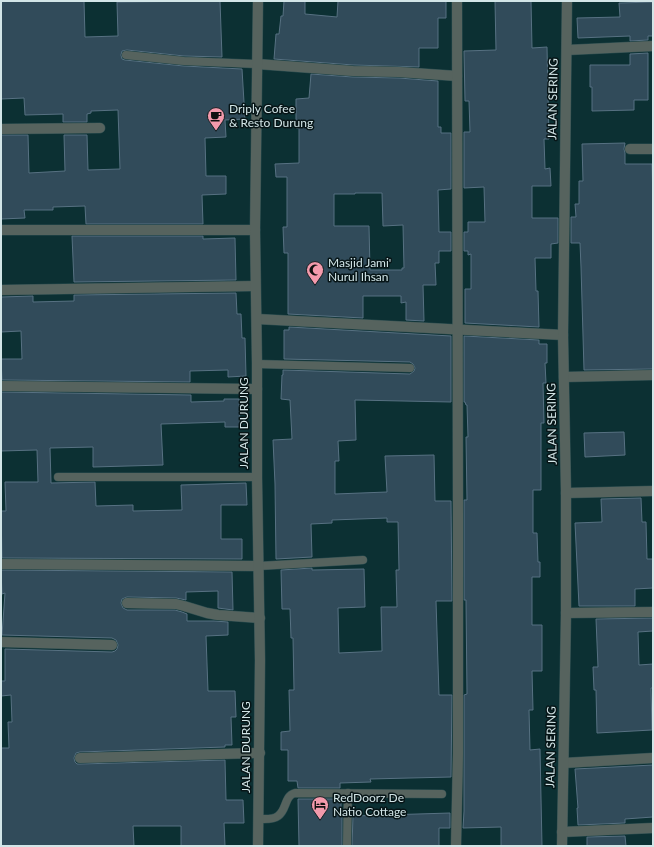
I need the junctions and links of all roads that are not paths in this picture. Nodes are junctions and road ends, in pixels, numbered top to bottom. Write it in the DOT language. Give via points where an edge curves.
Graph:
graph roads {
  1 [pos="258,1"];
  2 [pos="457,1"];
  3 [pos="567,1"];
  4 [pos="653,46"];
  5 [pos="566,50"];
  6 [pos="126,55"];
  7 [pos="257,64"];
  8 [pos="457,76"];
  9 [pos="100,128"];
  10 [pos="1,129"];
  11 [pos="630,149"];
  12 [pos="653,149"];
  13 [pos="1,230"];
  14 [pos="255,230"];
  15 [pos="255,286"];
  16 [pos="1,290"];
  17 [pos="256,319"];
  18 [pos="458,330"];
  19 [pos="563,335"];
  20 [pos="257,364"];
  21 [pos="410,368"];
  22 [pos="653,375"];
  23 [pos="564,377"];
  24 [pos="1,386"];
  25 [pos="257,389"];
  26 [pos="58,477"];
  27 [pos="257,477"];
  28 [pos="653,491"];
  29 [pos="566,493"];
  30 [pos="362,560"];
  31 [pos="1,564"];
  32 [pos="259,566"];
  33 [pos="127,603"];
  34 [pos="653,612"];
  35 [pos="566,613"];
  36 [pos="260,618"];
  37 [pos="1,642"];
  38 [pos="112,645"];
  39 [pos="260,753"];
  40 [pos="80,758"];
  41 [pos="653,758"];
  42 [pos="564,763"];
  43 [pos="348,793"];
  44 [pos="442,794"];
  45 [pos="259,819"];
  46 [pos="653,828"];
  47 [pos="562,832"];
  48 [pos="258,846"];
  49 [pos="347,846"];
  50 [pos="456,846"];
  51 [pos="562,846"];
  1 -- 7 [label="street, JALAN DURUNG"];
  2 -- 8 [label="street"];
  3 -- 5 [label="street, JALAN SERING"];
  4 -- 5 [label="street"];
  5 -- 19 [label="street, JALAN SERING"];
  6 -- 7 [label="lane" via="184,61"];
  7 -- 8 [label="street"];
  7 -- 14 [label="street, JALAN DURUNG"];
  8 -- 18 [label="street"];
  9 -- 10 [label="street"];
  11 -- 12 [label="street"];
  13 -- 14 [label="street"];
  14 -- 15 [label="street, JALAN DURUNG"];
  15 -- 16 [label="street"];
  15 -- 17 [label="street, JALAN DURUNG"];
  17 -- 18 [label="street"];
  17 -- 20 [label="street, JALAN DURUNG"];
  18 -- 19 [label="street"];
  18 -- 50 [label="street"];
  19 -- 23 [label="street, JALAN SERING"];
  20 -- 21 [label="lane"];
  20 -- 25 [label="street, JALAN DURUNG"];
  22 -- 23 [label="street"];
  23 -- 29 [label="street, JALAN SERING"];
  24 -- 25 [label="street"];
  25 -- 27 [label="street, JALAN DURUNG"];
  26 -- 27 [label="lane"];
  27 -- 32 [label="street, JALAN DURUNG"];
  28 -- 29 [label="street"];
  29 -- 35 [label="street, JALAN SERING"];
  30 -- 32 [label="lane"];
  31 -- 32 [label="street"];
  32 -- 36 [label="street, JALAN DURUNG"];
  33 -- 36 [label="street" via="176,604 207,614"];
  34 -- 35 [label="street"];
  35 -- 42 [label="street, JALAN SERING"];
  36 -- 39 [label="street, JALAN DURUNG"];
  37 -- 38 [label="street"];
  39 -- 40 [label="street"];
  39 -- 45 [label="street, JALAN DURUNG"];
  41 -- 42 [label="street"];
  42 -- 47 [label="street, JALAN SERING"];
  43 -- 44 [label="lane"];
  43 -- 45 [label="lane" via="293,793 279,816"];
  43 -- 49 [label="lane"];
  45 -- 48 [label="street, JALAN DURUNG"];
  46 -- 47 [label="street"];
  47 -- 51 [label="street, JALAN SERING"];
}
